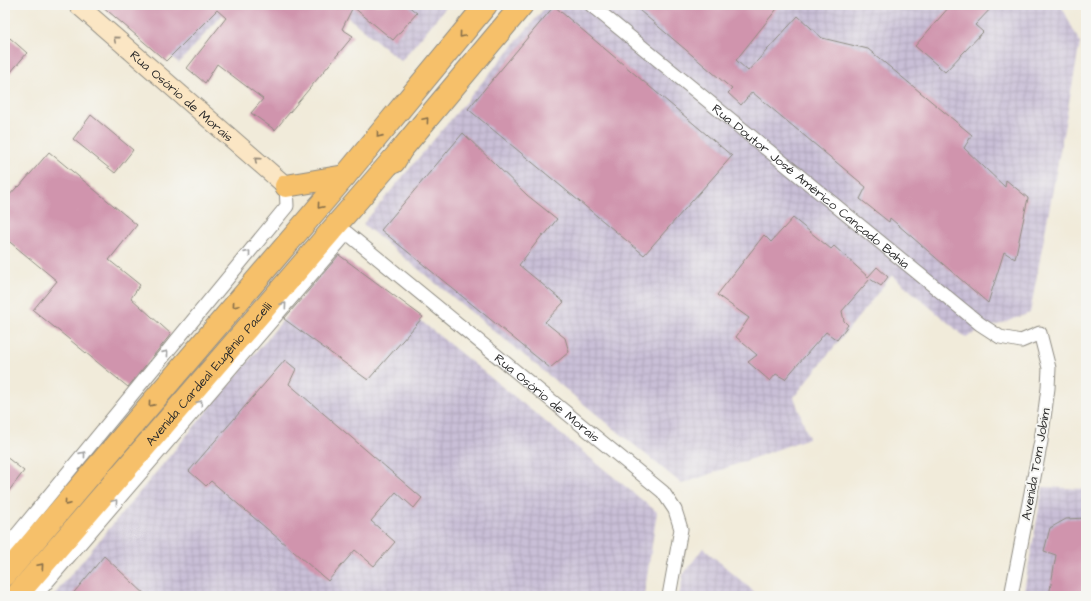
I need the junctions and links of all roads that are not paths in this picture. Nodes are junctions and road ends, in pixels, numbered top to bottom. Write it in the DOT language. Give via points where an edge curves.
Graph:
graph roads {
  1 [pos="78,5"];
  2 [pos="486,5"];
  3 [pos="522,5"];
  4 [pos="591,5"];
  5 [pos="401,150"];
  6 [pos="345,176"];
  7 [pos="286,186"];
  8 [pos="347,233"];
  9 [pos="1040,332"];
  10 [pos="5,549"];
  11 [pos="5,575"];
  12 [pos="16,596"];
  13 [pos="35,596"];
  14 [pos="669,596"];
  15 [pos="1011,596"];
  7 -- 1 [label="street, Rua Osório de Morais, one-way"];
  2 -- 6 [label="highway, Avenida Cardeal Eugênio Pacelli, one-way"];
  5 -- 3 [label="highway, one-way"];
  4 -- 9 [label="street, Rua Doutor José Américo Cançado Bahia" via="980,324 1000,337 1021,341"];
  5 -- 8 [label="highway" via="376,193"];
  12 -- 5 [label="highway, Avenida Cardeal Eugênio Pacelli, one-way"];
  6 -- 7 [label="highway"];
  6 -- 11 [label="highway, Avenida Cardeal Eugênio Pacelli, one-way"];
  10 -- 7 [label="street, one-way" via="287,206"];
  13 -- 8 [label="street, Avenida Cardeal Eugênio Pacelli, one-way"];
  8 -- 14 [label="street, Rua Osório de Morais" via="663,492 675,510 681,529"];
  9 -- 15 [label="street, Avenida Tom Jobim" via="1049,368 1048,388 1042,441"];
}
